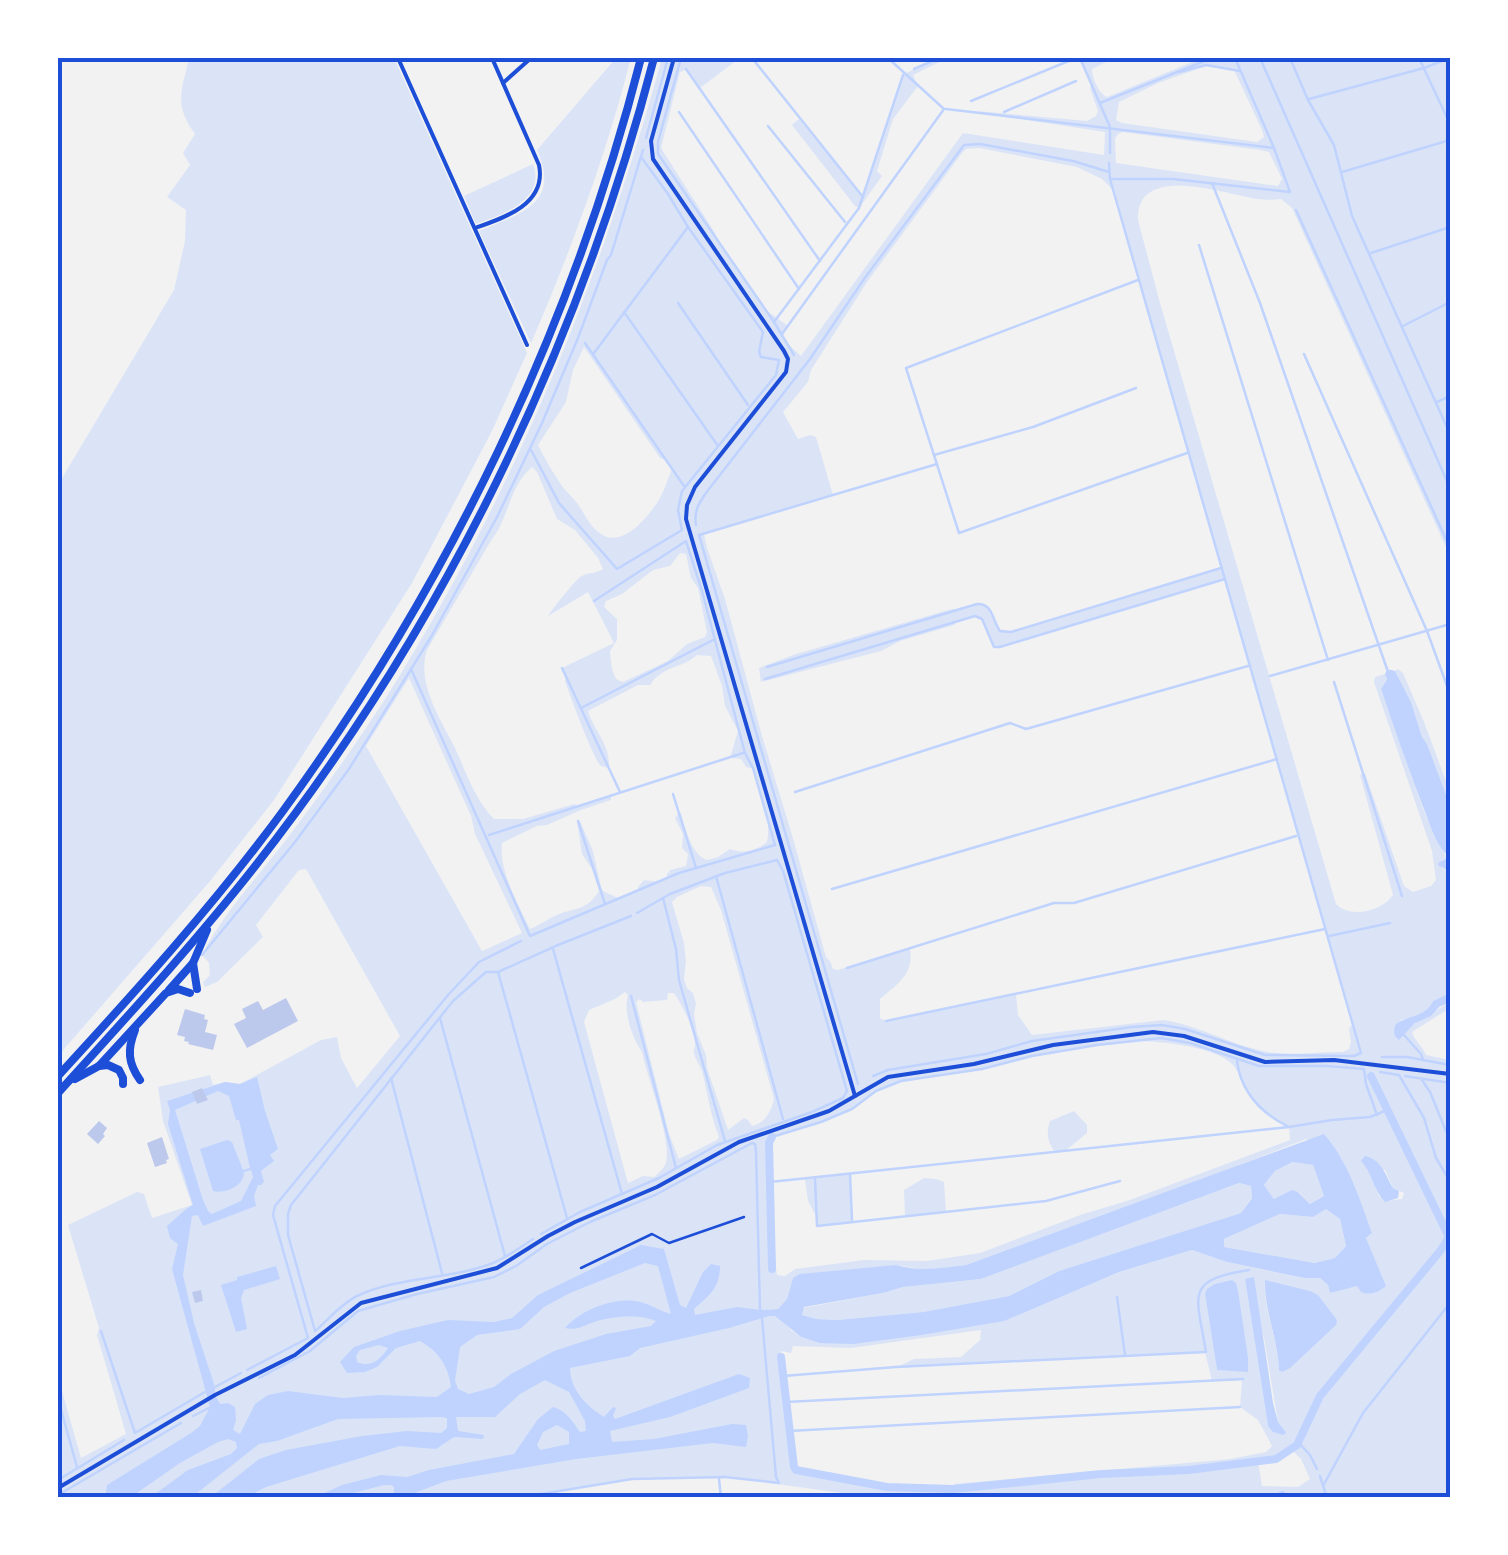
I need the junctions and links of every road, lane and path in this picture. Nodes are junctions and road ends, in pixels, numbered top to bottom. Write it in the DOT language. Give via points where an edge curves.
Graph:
graph roads {
  1 [pos="398,58"];
  2 [pos="492,58"];
  3 [pos="531,58"];
  4 [pos="642,58"];
  5 [pos="654,58"];
  6 [pos="674,58"];
  7 [pos="504,84"];
  8 [pos="475,228"];
  9 [pos="527,345"];
  10 [pos="216,914"];
  11 [pos="193,962"];
  12 [pos="166,993"];
  13 [pos="137,1026"];
  14 [pos="100,1066"];
  15 [pos="1450,1074"];
  16 [pos="58,1076"];
  17 [pos="140,1080"];
  18 [pos="123,1084"];
  19 [pos="60,1090"];
  20 [pos="855,1096"];
  21 [pos="744,1217"];
  22 [pos="581,1268"];
  23 [pos="58,1488"];
  1 -- 8 [label="street"];
  2 -- 7 [label="street"];
  3 -- 7 [label="street"];
  4 -- 16 [label="highway" via="554,324 492,466 423,595 280,814"];
  5 -- 10 [label="highway" via="583,284 489,499 382,688"];
  6 -- 20 [label="street" via="650,147 653,159 788,364 690,494 686,520"];
  7 -- 8 [label="street" via="539,166 540,186 526,205"];
  8 -- 9 [label="street"];
  10 -- 11 [label="highway"];
  10 -- 19 [label="highway"];
  11 -- 12 [label="highway"];
  11 -- 12 [label="highway" via="193,991"];
  12 -- 13 [label="highway"];
  13 -- 14 [label="highway"];
  13 -- 17 [label="highway" via="128,1053"];
  14 -- 18 [label="highway" via="119,1070"];
  14 -- 19 [label="highway"];
  15 -- 20 [label="street" via="1328,1060 1261,1062 1152,1032 899,1074"];
  20 -- 23 [label="street" via="724,1149 497,1268 356,1305 304,1349"];
  21 -- 22 [label="path" via="669,1243 652,1234"];
}
